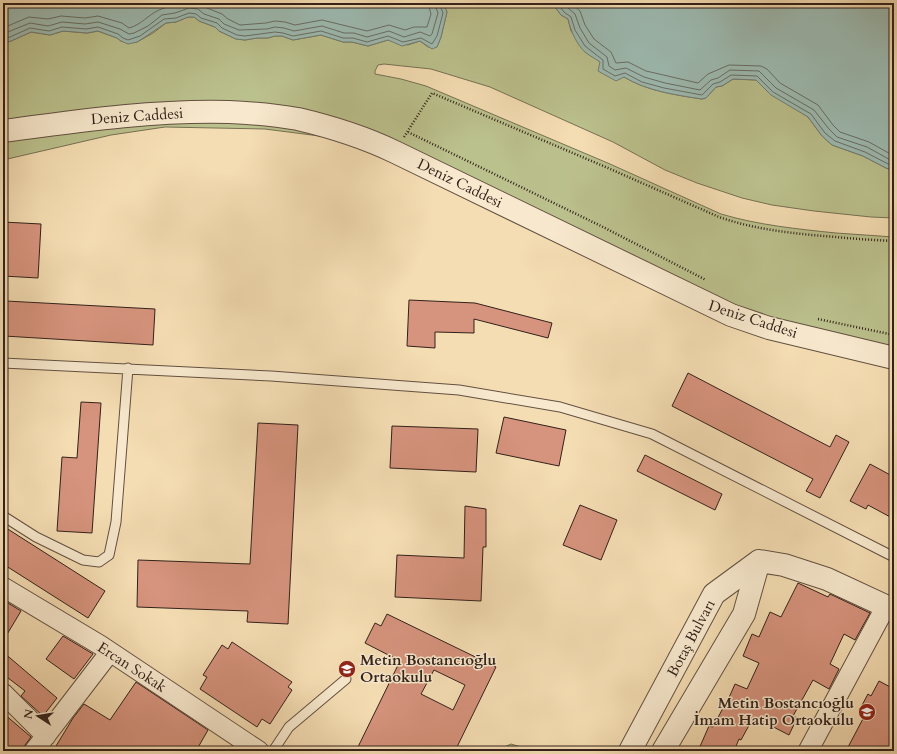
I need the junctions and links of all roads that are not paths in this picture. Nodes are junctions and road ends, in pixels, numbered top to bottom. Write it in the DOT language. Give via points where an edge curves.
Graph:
graph roads {
  1 [pos="3,131"];
  2 [pos="894,358"];
  3 [pos="3,362"];
  4 [pos="128,368"];
  5 [pos="3,516"];
  6 [pos="894,557"];
  7 [pos="759,561"];
  8 [pos="3,587"];
  9 [pos="890,608"];
  10 [pos="110,652"];
  11 [pos="346,679"];
  12 [pos="3,693"];
  13 [pos="46,736"];
  14 [pos="260,750"];
  15 [pos="34,751"];
  16 [pos="630,751"];
  17 [pos="663,751"];
  18 [pos="808,751"];
  1 -- 2 [label="street, Deniz Caddesi" via="163,113 212,112 256,113 329,127 395,152 730,315 769,328"];
  3 -- 4 [label="lane"];
  4 -- 5 [label="lane" via="116,522 109,555 99,562 83,560 36,537"];
  4 -- 6 [label="lane" via="459,390 560,407 652,434"];
  7 -- 9 [label="street" via="784,565 827,579"];
  7 -- 16 [label="street, Botaş Bulvarı" via="714,594"];
  7 -- 17 [label="street, Botaş Bulvarı" via="744,614"];
  8 -- 10 [label="street, Ercan Sokak"];
  9 -- 18 [label="street"];
  10 -- 13 [label="street"];
  10 -- 14 [label="street, Ercan Sokak"];
  11 -- 14 [label="lane"];
  12 -- 13 [label="street"];
  13 -- 15 [label="street"];
}
